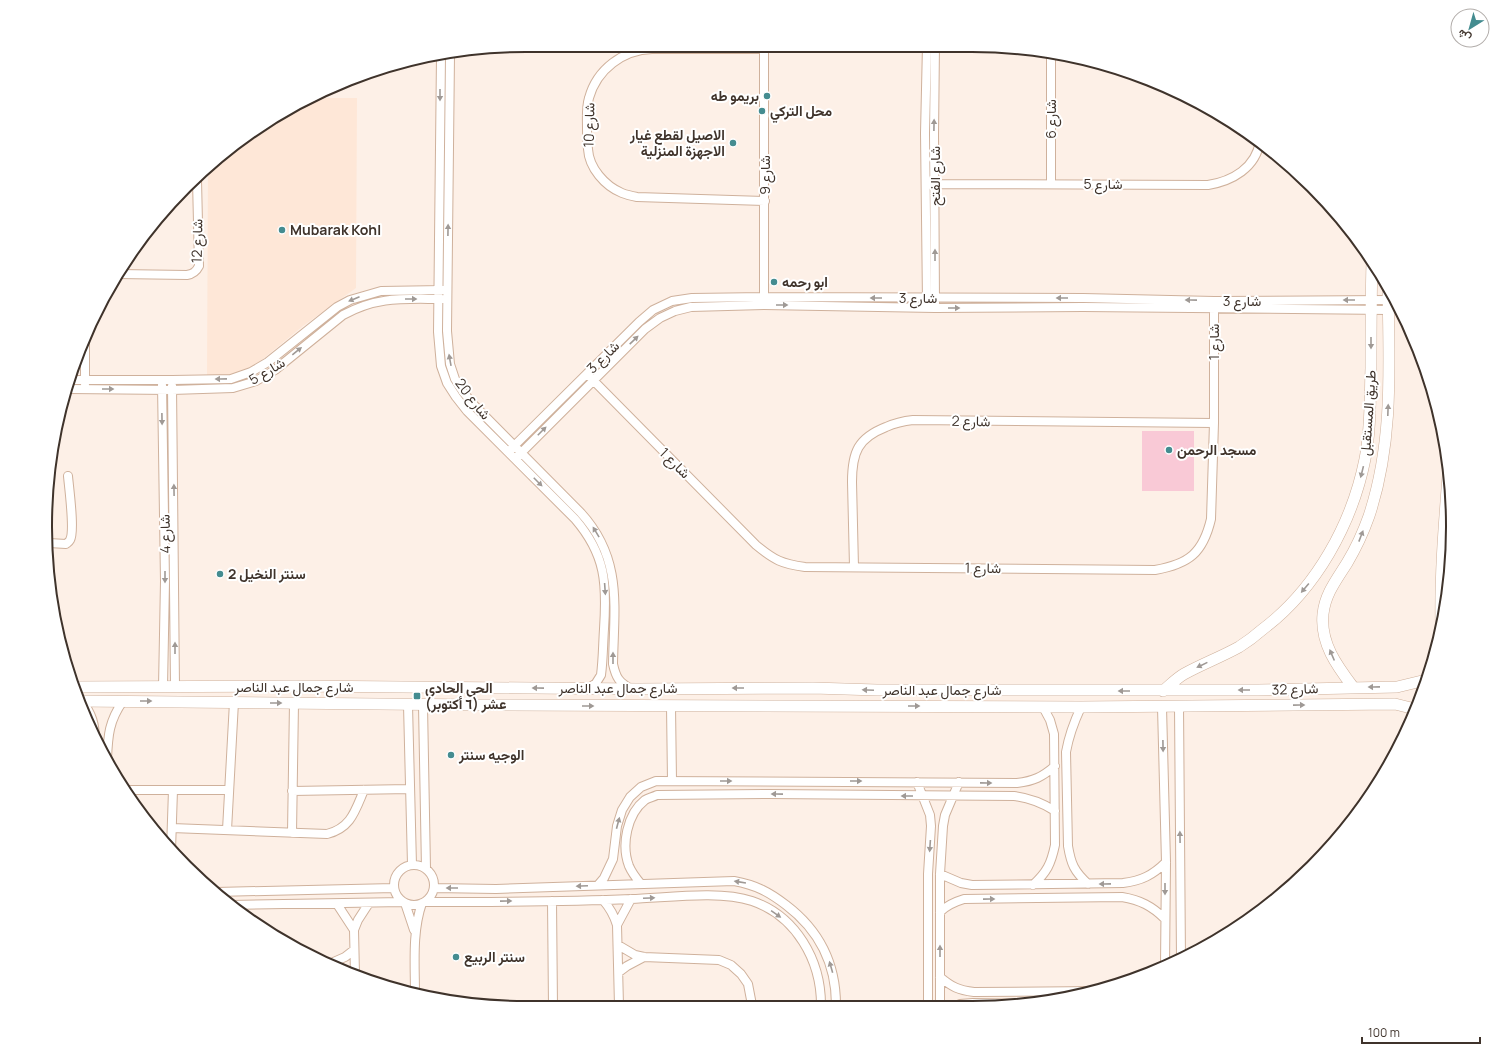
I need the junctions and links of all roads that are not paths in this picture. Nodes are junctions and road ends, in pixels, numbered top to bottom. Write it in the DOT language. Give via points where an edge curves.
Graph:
graph roads {
  1 [pos="630,52"];
  2 [pos="764,52"];
  3 [pos="927,52"];
  4 [pos="936,52"];
  5 [pos="450,58"];
  6 [pos="1051,59"];
  7 [pos="441,60"];
  8 [pos="1258,148"];
  9 [pos="926,184"];
  10 [pos="935,184"];
  11 [pos="1051,184"];
  12 [pos="198,185"];
  13 [pos="765,201"];
  14 [pos="1372,272"];
  15 [pos="125,274"];
  16 [pos="438,290"];
  17 [pos="448,290"];
  18 [pos="764,297"];
  19 [pos="931,298"];
  20 [pos="438,299"];
  21 [pos="448,299"];
  22 [pos="1388,300"];
  23 [pos="764,305"];
  24 [pos="1214,305"];
  25 [pos="1371,305"];
  26 [pos="1388,305"];
  27 [pos="927,307"];
  28 [pos="935,308"];
  29 [pos="85,353"];
  30 [pos="587,374"];
  31 [pos="75,380"];
  32 [pos="85,380"];
  33 [pos="161,380"];
  34 [pos="172,380"];
  35 [pos="593,380"];
  36 [pos="72,389"];
  37 [pos="85,389"];
  38 [pos="162,389"];
  39 [pos="172,390"];
  40 [pos="1214,423"];
  41 [pos="514,446"];
  42 [pos="508,452"];
  43 [pos="521,453"];
  44 [pos="515,459"];
  45 [pos="68,476"];
  46 [pos="1445,510"];
  47 [pos="53,543"];
  48 [pos="854,567"];
  49 [pos="1443,579"];
  50 [pos="1420,681"];
  51 [pos="80,687"];
  52 [pos="163,687"];
  53 [pos="175,687"];
  54 [pos="1398,687"];
  55 [pos="589,688"];
  56 [pos="800,688"];
  57 [pos="1353,688"];
  58 [pos="632,689"];
  59 [pos="833,689"];
  60 [pos="1163,691"];
  61 [pos="85,701"];
  62 [pos="123,701"];
  63 [pos="234,702"];
  64 [pos="294,703"];
  65 [pos="1395,704"];
  66 [pos="408,705"];
  67 [pos="423,705"];
  68 [pos="834,705"];
  69 [pos="671,706"];
  70 [pos="799,706"];
  71 [pos="1043,706"];
  72 [pos="1162,706"];
  73 [pos="1179,706"];
  74 [pos="1081,707"];
  75 [pos="1410,708"];
  76 [pos="98,729"];
  77 [pos="109,730"];
  78 [pos="108,750"];
  79 [pos="1066,759"];
  80 [pos="1055,762"];
  81 [pos="672,781"];
  82 [pos="917,782"];
  83 [pos="959,782"];
  84 [pos="410,789"];
  85 [pos="132,790"];
  86 [pos="173,790"];
  87 [pos="229,790"];
  88 [pos="364,790"];
  89 [pos="292,791"];
  90 [pos="923,796"];
  91 [pos="954,796"];
  92 [pos="1055,811"];
  93 [pos="931,826"];
  94 [pos="943,826"];
  95 [pos="172,828"];
  96 [pos="227,830"];
  97 [pos="292,833"];
  98 [pos="615,838"];
  99 [pos="626,840"];
  100 [pos="171,841"];
  101 [pos="1055,846"];
  102 [pos="1068,846"];
  103 [pos="1166,862"];
  104 [pos="412,865"];
  105 [pos="426,869"];
  106 [pos="940,874"];
  107 [pos="1122,883"];
  108 [pos="641,884"];
  109 [pos="1088,884"];
  110 [pos="972,885"];
  111 [pos="1033,885"];
  112 [pos="598,886"];
  113 [pos="394,888"];
  114 [pos="434,888"];
  115 [pos="225,892"];
  116 [pos="1122,897"];
  117 [pos="631,899"];
  118 [pos="973,899"];
  119 [pos="603,900"];
  120 [pos="552,901"];
  121 [pos="369,903"];
  122 [pos="404,903"];
  123 [pos="423,903"];
  124 [pos="337,904"];
  125 [pos="241,905"];
  126 [pos="940,912"];
  127 [pos="1165,919"];
  128 [pos="617,925"];
  129 [pos="354,930"];
  130 [pos="415,935"];
  131 [pos="618,945"];
  132 [pos="354,950"];
  133 [pos="1181,952"];
  134 [pos="644,957"];
  135 [pos="1165,959"];
  136 [pos="336,961"];
  137 [pos="355,969"];
  138 [pos="619,972"];
  139 [pos="940,977"];
  140 [pos="415,988"];
  141 [pos="1067,991"];
  142 [pos="974,992"];
  143 [pos="553,1001"];
  144 [pos="619,1001"];
  145 [pos="752,1001"];
  146 [pos="819,1001"];
  147 [pos="836,1001"];
  148 [pos="928,1001"];
  149 [pos="940,1001"];
  150 [pos="970,1001"];
  1 -- 13 [label="street, شارع 10" via="602,73 591,91 587,110 588,151 592,165 600,177 622,193 637,197"];
  2 -- 13 [label="street, شارع 9"];
  3 -- 9 [label="street, شارع الفتح"];
  10 -- 4 [label="street, شارع الفتح, one-way"];
  17 -- 5 [label="street, شارع 20, one-way"];
  6 -- 11 [label="street, شارع 6"];
  7 -- 16 [label="street, شارع 20, one-way"];
  8 -- 11 [label="street, شارع 5" via="1245,169 1234,177 1208,185"];
  9 -- 10 [label="street, شارع 5"];
  9 -- 19 [label="street, شارع الفتح"];
  10 -- 11 [label="street, شارع 5"];
  19 -- 10 [label="street, شارع الفتح, one-way"];
  12 -- 15 [label="street, شارع 12" via="197,271 187,275"];
  13 -- 18 [label="street, شارع 9"];
  14 -- 25 [label="main road, طريق المستقبل"];
  16 -- 17 [label="street, شارع 5"];
  16 -- 20 [label="street, شارع 20"];
  16 -- 34 [label="street, شارع 5, one-way" via="381,291 359,297 337,307 268,362 251,372 231,379"];
  17 -- 21 [label="street, شارع 20"];
  19 -- 18 [label="street, شارع 3, one-way"];
  18 -- 23 [label="street, شارع 9"];
  18 -- 30 [label="street, شارع 3" via="692,298 672,301 653,310 639,322"];
  24 -- 19 [label="street, شارع 3, one-way" via="1083,298"];
  19 -- 27 [label="street, شارع الفتح"];
  19 -- 28 [label="street, شارع الفتح"];
  20 -- 21 [label="street, شارع 5"];
  39 -- 20 [label="street, شارع 5, one-way" via="233,388 256,381 275,370 343,315 371,302"];
  20 -- 42 [label="street, شارع 20" via="439,349 447,383 467,411"];
  41 -- 21 [label="street, شارع 20, one-way" via="474,405 455,379 448,348"];
  22 -- 26 [label="main road, طريق المستقبل"];
  23 -- 27 [label="street, شارع 3, one-way"];
  35 -- 23 [label="street, شارع 3, one-way" via="645,329 674,312 691,308"];
  24 -- 25 [label="street, شارع 3"];
  28 -- 24 [label="street, شارع 3, one-way"];
  24 -- 40 [label="street, شارع 1"];
  25 -- 26 [label="street, شارع 3"];
  25 -- 60 [label="main road, طريق المستقبل, one-way" via="1370,402 1366,458 1351,510 1339,534 1308,584 1264,629 1238,647 1183,674"];
  57 -- 26 [label="main road, طريق المستقبل, one-way" via="1331,656 1323,615 1326,598 1361,536 1377,490 1383,462 1388,404"];
  27 -- 28 [label="street, شارع 3"];
  29 -- 32 [label="street"];
  30 -- 35 [label="street, شارع 1"];
  30 -- 41 [label="street, شارع 3"];
  31 -- 32 [label="street, شارع 5"];
  32 -- 33 [label="street, شارع 5"];
  32 -- 37 [label="street"];
  33 -- 34 [label="street, شارع 5"];
  33 -- 38 [label="street, شارع 4"];
  34 -- 39 [label="street, شارع 4"];
  43 -- 35 [label="street, شارع 3, one-way"];
  35 -- 48 [label="street, شارع 1" via="770,558 805,567"];
  36 -- 37 [label="street, شارع 5"];
  37 -- 38 [label="street, شارع 5, one-way"];
  38 -- 39 [label="street, شارع 5"];
  38 -- 52 [label="street, شارع 4, one-way" via="165,581"];
  53 -- 39 [label="street, شارع 4, one-way"];
  40 -- 48 [label="street, شارع 1" via="1212,504 1207,534 1200,548 1189,559 1173,567 1155,570"];
  40 -- 48 [label="street, شارع 2" via="906,420 881,429 860,443 854,456"];
  41 -- 42 [label="street, شارع 3"];
  41 -- 43 [label="street, شارع 20"];
  42 -- 44 [label="street, شارع 20"];
  43 -- 44 [label="street, شارع 3"];
  58 -- 43 [label="street, شارع 20, one-way" via="615,675 614,588 606,550 592,525"];
  44 -- 55 [label="street, شارع 20, one-way" via="585,531 599,558 605,589 602,666 601,675"];
  45 -- 47 [label="street" via="70,541 66,544"];
  46 -- 49 [label="main road"];
  50 -- 54 [label="main road, شارع 32"];
  51 -- 52 [label="main road, شارع جمال عبد الناصر"];
  52 -- 53 [label="main road, شارع جمال عبد الناصر"];
  55 -- 53 [label="main road, شارع جمال عبد الناصر, one-way"];
  54 -- 57 [label="main road, شارع 32, one-way"];
  54 -- 65 [label="main road" via="1399,696"];
  55 -- 58 [label="main road, شارع جمال عبد الناصر"];
  56 -- 58 [label="main road, شارع جمال عبد الناصر, one-way"];
  56 -- 59 [label="main road, شارع جمال عبد الناصر"];
  56 -- 70 [label="main road" via="804,698"];
  57 -- 60 [label="main road, شارع 32, one-way"];
  60 -- 59 [label="main road, شارع جمال عبد الناصر, one-way"];
  59 -- 68 [label="main road" via="828,696"];
  61 -- 62 [label="main road, شارع جمال عبد الناصر"];
  62 -- 63 [label="main road, شارع جمال عبد الناصر, one-way"];
  62 -- 77 [label="street"];
  63 -- 64 [label="main road, شارع جمال عبد الناصر, one-way"];
  63 -- 87 [label="street"];
  64 -- 66 [label="main road, شارع جمال عبد الناصر"];
  64 -- 89 [label="street"];
  73 -- 65 [label="main road, شارع 32, one-way"];
  65 -- 75 [label="main road, شارع 32"];
  66 -- 67 [label="main road, شارع جمال عبد الناصر"];
  66 -- 84 [label="street"];
  67 -- 69 [label="main road, شارع جمال عبد الناصر, one-way"];
  67 -- 105 [label="street"];
  68 -- 70 [label="main road, شارع جمال عبد الناصر"];
  68 -- 71 [label="main road, شارع جمال عبد الناصر, one-way"];
  69 -- 70 [label="main road, شارع جمال عبد الناصر"];
  69 -- 81 [label="street"];
  71 -- 74 [label="main road, شارع جمال عبد الناصر"];
  71 -- 80 [label="street" via="1054,734"];
  72 -- 73 [label="main road, شارع 32"];
  72 -- 74 [label="main road, شارع جمال عبد الناصر"];
  72 -- 103 [label="street, one-way"];
  133 -- 73 [label="street, one-way"];
  74 -- 79 [label="street" via="1069,736"];
  76 -- 77 [label="street"];
  77 -- 78 [label="street"];
  79 -- 80 [label="street" via="1061,754 1057,755"];
  79 -- 102 [label="street"];
  83 -- 80 [label="street, one-way" via="1031,781 1044,775"];
  80 -- 92 [label="street"];
  81 -- 82 [label="street, one-way"];
  98 -- 81 [label="street, one-way" via="622,810 630,798 641,787 656,781"];
  82 -- 83 [label="street"];
  82 -- 90 [label="street"];
  83 -- 91 [label="street"];
  84 -- 88 [label="street"];
  84 -- 104 [label="street"];
  85 -- 86 [label="street"];
  86 -- 87 [label="street"];
  86 -- 95 [label="street"];
  87 -- 96 [label="street"];
  88 -- 89 [label="street"];
  88 -- 97 [label="street" via="351,817 337,832"];
  89 -- 97 [label="street"];
  90 -- 91 [label="street"];
  90 -- 93 [label="street"];
  90 -- 99 [label="street, one-way" via="657,795 646,799 638,807 627,830"];
  91 -- 92 [label="street" via="1028,798 1043,802"];
  91 -- 94 [label="street"];
  92 -- 101 [label="street"];
  93 -- 94 [label="street" via="937,820"];
  93 -- 148 [label="street, one-way" via="928,874"];
  94 -- 106 [label="street"];
  95 -- 96 [label="street"];
  95 -- 100 [label="street"];
  96 -- 97 [label="street"];
  98 -- 99 [label="street" via="620,843"];
  98 -- 112 [label="street" via="609,869"];
  99 -- 108 [label="street" via="629,865"];
  101 -- 102 [label="street" via="1062,849"];
  101 -- 111 [label="street" via="1052,861"];
  102 -- 109 [label="street" via="1077,874"];
  103 -- 107 [label="street" via="1147,878"];
  103 -- 127 [label="street, one-way"];
  104 -- 105 [label="street"];
  104 -- 113 [label="street" via="400,870"];
  105 -- 114 [label="street" via="431,875"];
  106 -- 110 [label="street"];
  106 -- 126 [label="street"];
  107 -- 109 [label="street, one-way"];
  107 -- 116 [label="street" via="1127,886 1128,891"];
  108 -- 112 [label="street"];
  147 -- 108 [label="street, one-way" via="835,980 822,944 798,914 762,888 734,881"];
  109 -- 111 [label="street"];
  110 -- 111 [label="street"];
  110 -- 118 [label="street" via="966,890 969,898"];
  112 -- 114 [label="street, one-way"];
  113 -- 115 [label="street"];
  113 -- 122 [label="street" via="395,894"];
  114 -- 123 [label="street"];
  118 -- 116 [label="street, one-way"];
  116 -- 127 [label="street" via="1146,904"];
  117 -- 119 [label="street"];
  117 -- 128 [label="street"];
  117 -- 146 [label="street, one-way" via="735,896 770,909 797,933 808,948 820,983"];
  118 -- 126 [label="street" via="955,901"];
  119 -- 120 [label="street"];
  119 -- 128 [label="street"];
  123 -- 120 [label="street, one-way"];
  120 -- 143 [label="street"];
  121 -- 122 [label="street"];
  121 -- 124 [label="street"];
  121 -- 129 [label="street"];
  122 -- 123 [label="street"];
  122 -- 130 [label="street"];
  123 -- 130 [label="street"];
  124 -- 125 [label="street"];
  124 -- 129 [label="street"];
  139 -- 126 [label="street, one-way"];
  127 -- 135 [label="street"];
  128 -- 131 [label="street"];
  129 -- 132 [label="street"];
  130 -- 140 [label="street"];
  131 -- 134 [label="street" via="630,953"];
  131 -- 138 [label="street"];
  132 -- 136 [label="street"];
  132 -- 137 [label="street"];
  134 -- 138 [label="street"];
  134 -- 145 [label="street" via="719,960 731,965 741,974 748,984"];
  138 -- 144 [label="street"];
  139 -- 142 [label="street" via="961,991"];
  139 -- 149 [label="street"];
  141 -- 142 [label="street"];
  142 -- 150 [label="street" via="969,997"];
}
